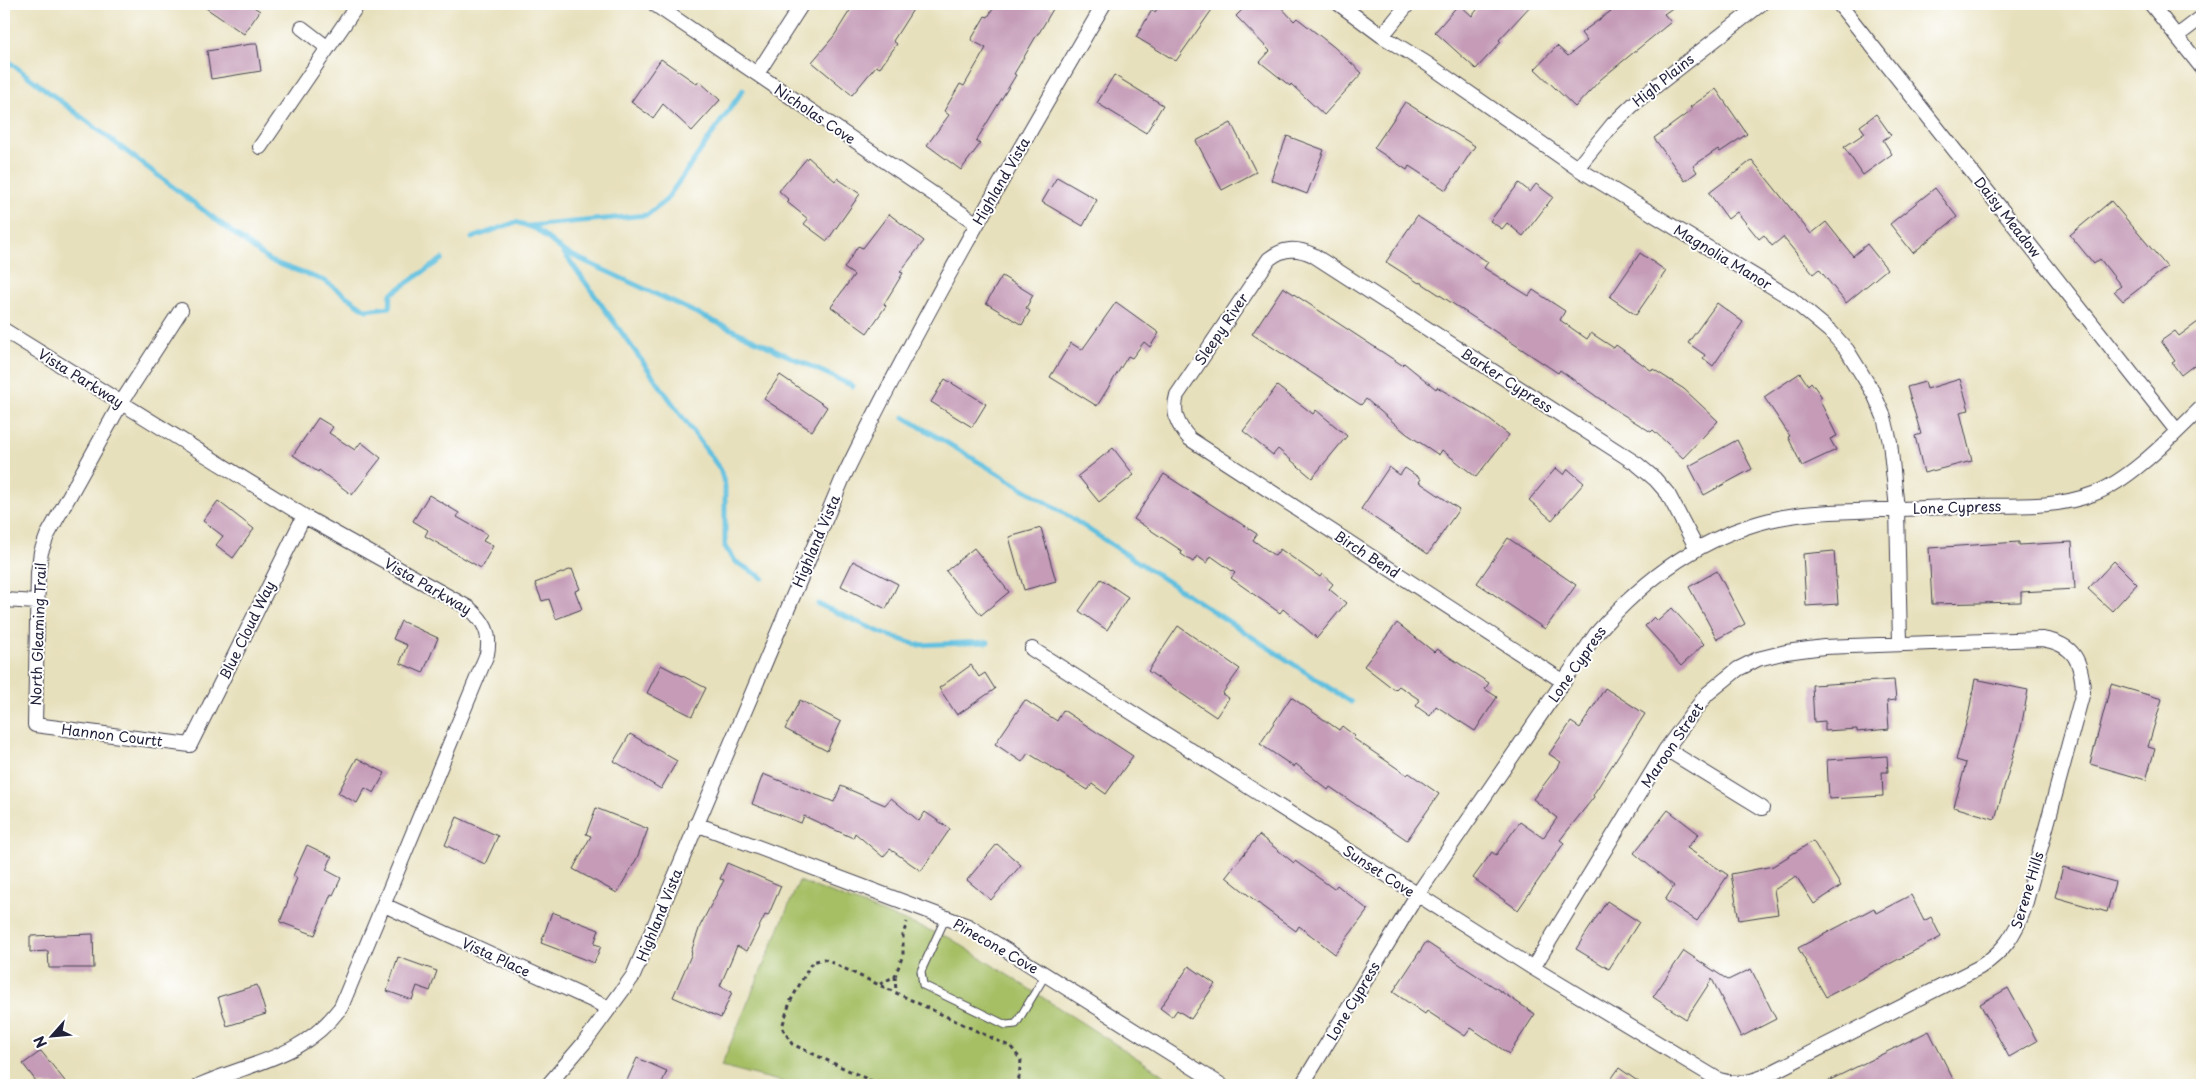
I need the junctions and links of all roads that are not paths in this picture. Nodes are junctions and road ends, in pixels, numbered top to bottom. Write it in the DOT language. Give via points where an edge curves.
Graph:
graph roads {
  1 [pos="358,4"];
  2 [pos="654,4"];
  3 [pos="802,4"];
  4 [pos="1104,4"];
  5 [pos="1339,4"];
  6 [pos="1408,4"];
  7 [pos="1760,4"];
  8 [pos="1839,4"];
  9 [pos="2151,4"];
  10 [pos="2202,17"];
  11 [pos="302,28"];
  12 [pos="1382,36"];
  13 [pos="2177,36"];
  14 [pos="328,48"];
  15 [pos="2202,68"];
  16 [pos="757,74"];
  17 [pos="260,147"];
  18 [pos="1577,168"];
  19 [pos="976,223"];
  20 [pos="1285,250"];
  21 [pos="181,310"];
  22 [pos="4,330"];
  23 [pos="121,403"];
  24 [pos="2202,407"];
  25 [pos="1176,418"];
  26 [pos="2178,431"];
  27 [pos="1897,509"];
  28 [pos="304,516"];
  29 [pos="1697,549"];
  30 [pos="4,600"];
  31 [pos="37,602"];
  32 [pos="1900,643"];
  33 [pos="1032,648"];
  34 [pos="2072,651"];
  35 [pos="1564,682"];
  36 [pos="35,726"];
  37 [pos="190,744"];
  38 [pos="1666,749"];
  39 [pos="1762,808"];
  40 [pos="696,824"];
  41 [pos="1417,895"];
  42 [pos="384,905"];
  43 [pos="946,917"];
  44 [pos="1533,968"];
  45 [pos="1046,974"];
  46 [pos="609,1008"];
  47 [pos="1732,1084"];
  48 [pos="200,1085"];
  49 [pos="548,1085"];
  50 [pos="1221,1085"];
  51 [pos="1302,1085"];
  1 -- 14 [label="street"];
  2 -- 16 [label="street, Nicholas Cove"];
  3 -- 16 [label="street"];
  4 -- 19 [label="street, Highland Vista"];
  5 -- 12 [label="street, Magnolia Manor"];
  6 -- 12 [label="street"];
  7 -- 18 [label="street, High Plains" via="1638,100 1613,124"];
  8 -- 26 [label="street, Daisy Meadow"];
  9 -- 13 [label="street"];
  10 -- 13 [label="street"];
  11 -- 14 [label="street"];
  12 -- 18 [label="street, Magnolia Manor"];
  13 -- 15 [label="street"];
  14 -- 17 [label="street"];
  16 -- 19 [label="street, Nicholas Cove"];
  18 -- 27 [label="street, Magnolia Manor" via="1789,297 1831,332 1862,373 1884,417"];
  19 -- 40 [label="street, Highland Vista" via="842,480"];
  20 -- 25 [label="street, Sleepy River" via="1263,266 1177,395 1174,406"];
  20 -- 29 [label="street, Barker Cypress" via="1303,250 1312,255 1637,464 1668,494"];
  21 -- 23 [label="street, North Gleaming Trail"];
  22 -- 23 [label="street, Vista Parkway"];
  23 -- 28 [label="street, Vista Parkway"];
  23 -- 31 [label="street, North Gleaming Trail" via="46,536 39,566"];
  24 -- 26 [label="street, Lone Cypress"];
  25 -- 35 [label="street, Birch Bend" via="1190,439"];
  26 -- 27 [label="street, Lone Cypress" via="2124,478 2096,494 2072,501"];
  27 -- 29 [label="street, Lone Cypress" via="1823,512 1770,520"];
  27 -- 32 [label="street, Magnolia Manor"];
  28 -- 37 [label="street, Blue Cloud Way"];
  28 -- 42 [label="street, Vista Parkway" via="469,608 487,628 490,641"];
  29 -- 35 [label="street, Lone Cypress" via="1665,568 1612,615"];
  30 -- 31 [label="street"];
  31 -- 36 [label="street, North Gleaming Trail"];
  32 -- 34 [label="street, Maroon Street" via="2042,639 2063,644"];
  32 -- 38 [label="street, Maroon Street" via="1824,646 1758,659 1738,669 1707,694"];
  33 -- 41 [label="street, Sunset Cove"];
  34 -- 47 [label="street, Serene Hills" via="2080,671 2082,692 2024,909 2007,944 1980,968 1763,1077"];
  35 -- 41 [label="street, Lone Cypress"];
  36 -- 37 [label="street, Hannon Courtt"];
  38 -- 39 [label="street"];
  38 -- 44 [label="street, Maroon Street"];
  40 -- 43 [label="street, Pinecone Cove"];
  40 -- 46 [label="street, Highland Vista" via="634,976"];
  41 -- 44 [label="street, Sunset Cove"];
  41 -- 51 [label="street, Lone Cypress"];
  42 -- 46 [label="street, Vista Place"];
  42 -- 48 [label="street, Vista Parkway" via="341,1008 328,1025 292,1050"];
  43 -- 45 [label="street, Pinecone Cove" via="968,926"];
  43 -- 45 [label="lane" via="922,971 923,985 1006,1026 1016,1024"];
  44 -- 47 [label="street, Sunset Cove" via="1719,1080"];
  45 -- 50 [label="street, Pinecone Cove"];
  46 -- 49 [label="street, Highland Vista"];
}
